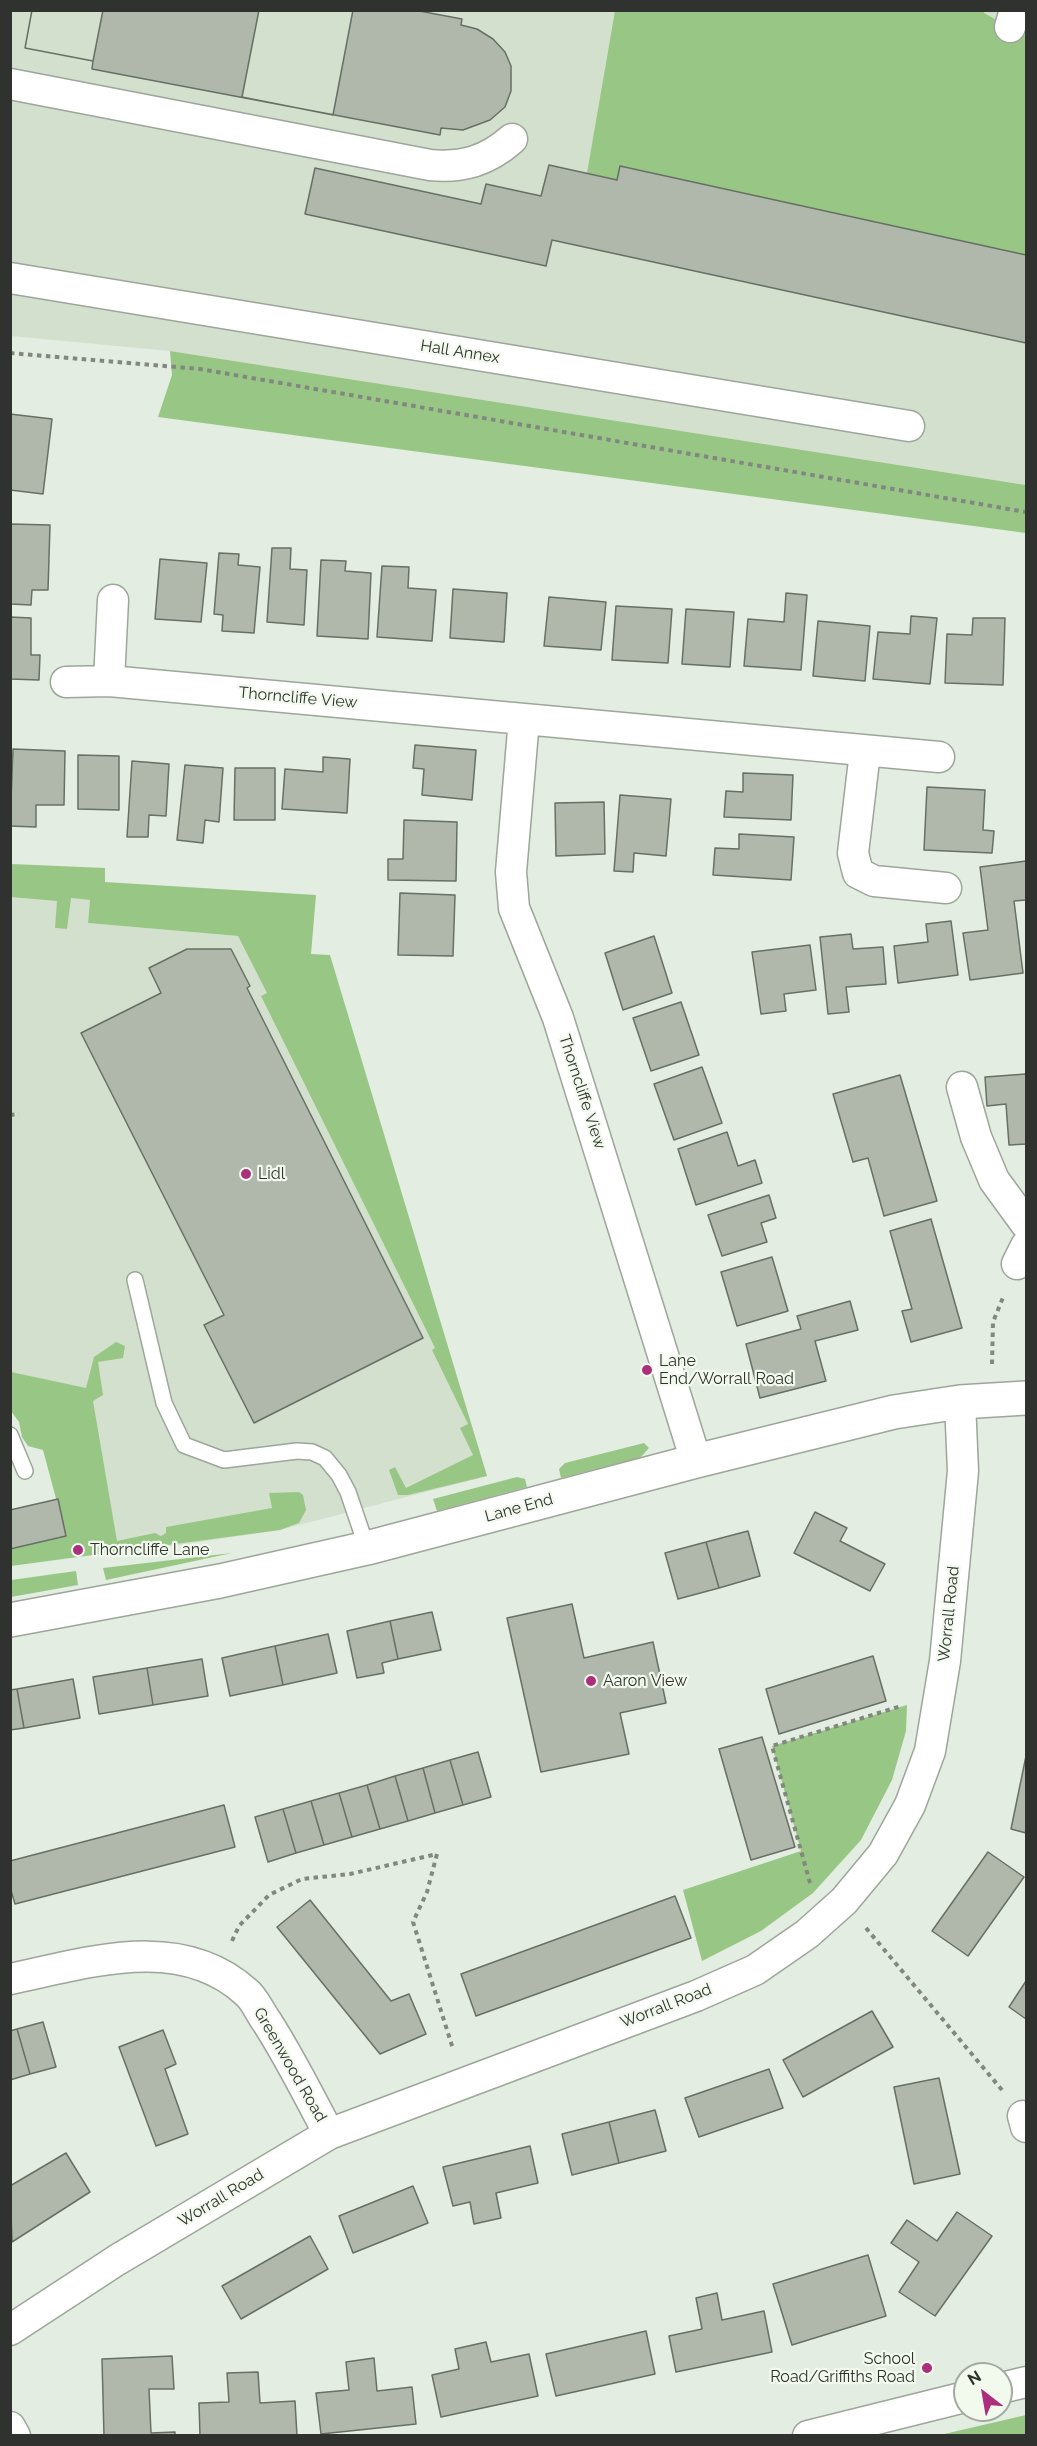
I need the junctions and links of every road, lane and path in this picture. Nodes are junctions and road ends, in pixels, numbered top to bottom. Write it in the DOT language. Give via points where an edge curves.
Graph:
graph roads {
  1 [pos="10,84"];
  2 [pos="512,139"];
  3 [pos="10,278"];
  4 [pos="10,353"];
  5 [pos="909,426"];
  6 [pos="1026,512"];
  7 [pos="113,600"];
  8 [pos="109,681"];
  9 [pos="66,682"];
  10 [pos="524,719"];
  11 [pos="865,752"];
  12 [pos="939,757"];
  13 [pos="946,888"];
  14 [pos="962,1087"];
  15 [pos="19,1114"];
  16 [pos="10,1115"];
  17 [pos="1026,1224"];
  18 [pos="135,1280"];
  19 [pos="1026,1398"];
  20 [pos="960,1402"];
  21 [pos="10,1435"];
  22 [pos="696,1461"];
  23 [pos="25,1471"];
  24 [pos="367,1548"];
  25 [pos="10,1620"];
  26 [pos="940,1695"];
  27 [pos="844,1901"];
  28 [pos="821,1921"];
  29 [pos="218,1972"];
  30 [pos="10,1978"];
  31 [pos="462,2082"];
  32 [pos="1025,2122"];
  33 [pos="329,2134"];
  34 [pos="10,2330"];
  35 [pos="953,2400"];
  36 [pos="10,2427"];
  37 [pos="812,2435"];
  38 [pos="15,2436"];
  1 -- 2 [label="street" via="430,165 467,165 484,159"];
  3 -- 5 [label="street, Hall Annex"];
  4 -- 6 [label="path" via="200,369"];
  7 -- 8 [label="street"];
  8 -- 9 [label="street, Thorncliffe View"];
  8 -- 10 [label="street, Thorncliffe View"];
  10 -- 11 [label="street, Thorncliffe View"];
  10 -- 22 [label="street, Thorncliffe View" via="511,872 514,908 558,1018"];
  11 -- 12 [label="street, Thorncliffe View"];
  11 -- 13 [label="street" via="853,853 858,873 874,881"];
  14 -- 17 [label="street" via="976,1137 994,1180"];
  15 -- 16 [label="path"];
  18 -- 24 [label="lane" via="164,1403 184,1445 224,1460 297,1451 325,1458 348,1492"];
  19 -- 20 [label="street, Lane End"];
  20 -- 22 [label="street, Lane End" via="894,1412"];
  20 -- 26 [label="street, Worrall Road" via="963,1472"];
  21 -- 23 [label="lane"];
  22 -- 24 [label="street, Lane End"];
  24 -- 25 [label="street, Lane End" via="220,1581"];
  26 -- 27 [label="street, Worrall Road" via="930,1751 910,1805 884,1854"];
  26 -- 28 [label="path" via="772,1746"];
  27 -- 28 [label="street, Worrall Road"];
  27 -- 32 [label="path"];
  28 -- 31 [label="street, Worrall Road" via="755,1970 696,1996"];
  29 -- 30 [label="street, Greenwood Road" via="191,1960 153,1955"];
  29 -- 31 [label="path" via="238,1926 269,1895 302,1879 350,1874 437,1854 427,1892 413,1922"];
  29 -- 33 [label="street, Greenwood Road" via="248,1993 287,2053"];
  31 -- 33 [label="street, Worrall Road"];
  33 -- 34 [label="street, Worrall Road" via="117,2260"];
  35 -- 37 [label="street"];
  36 -- 38 [label="street"];
}
